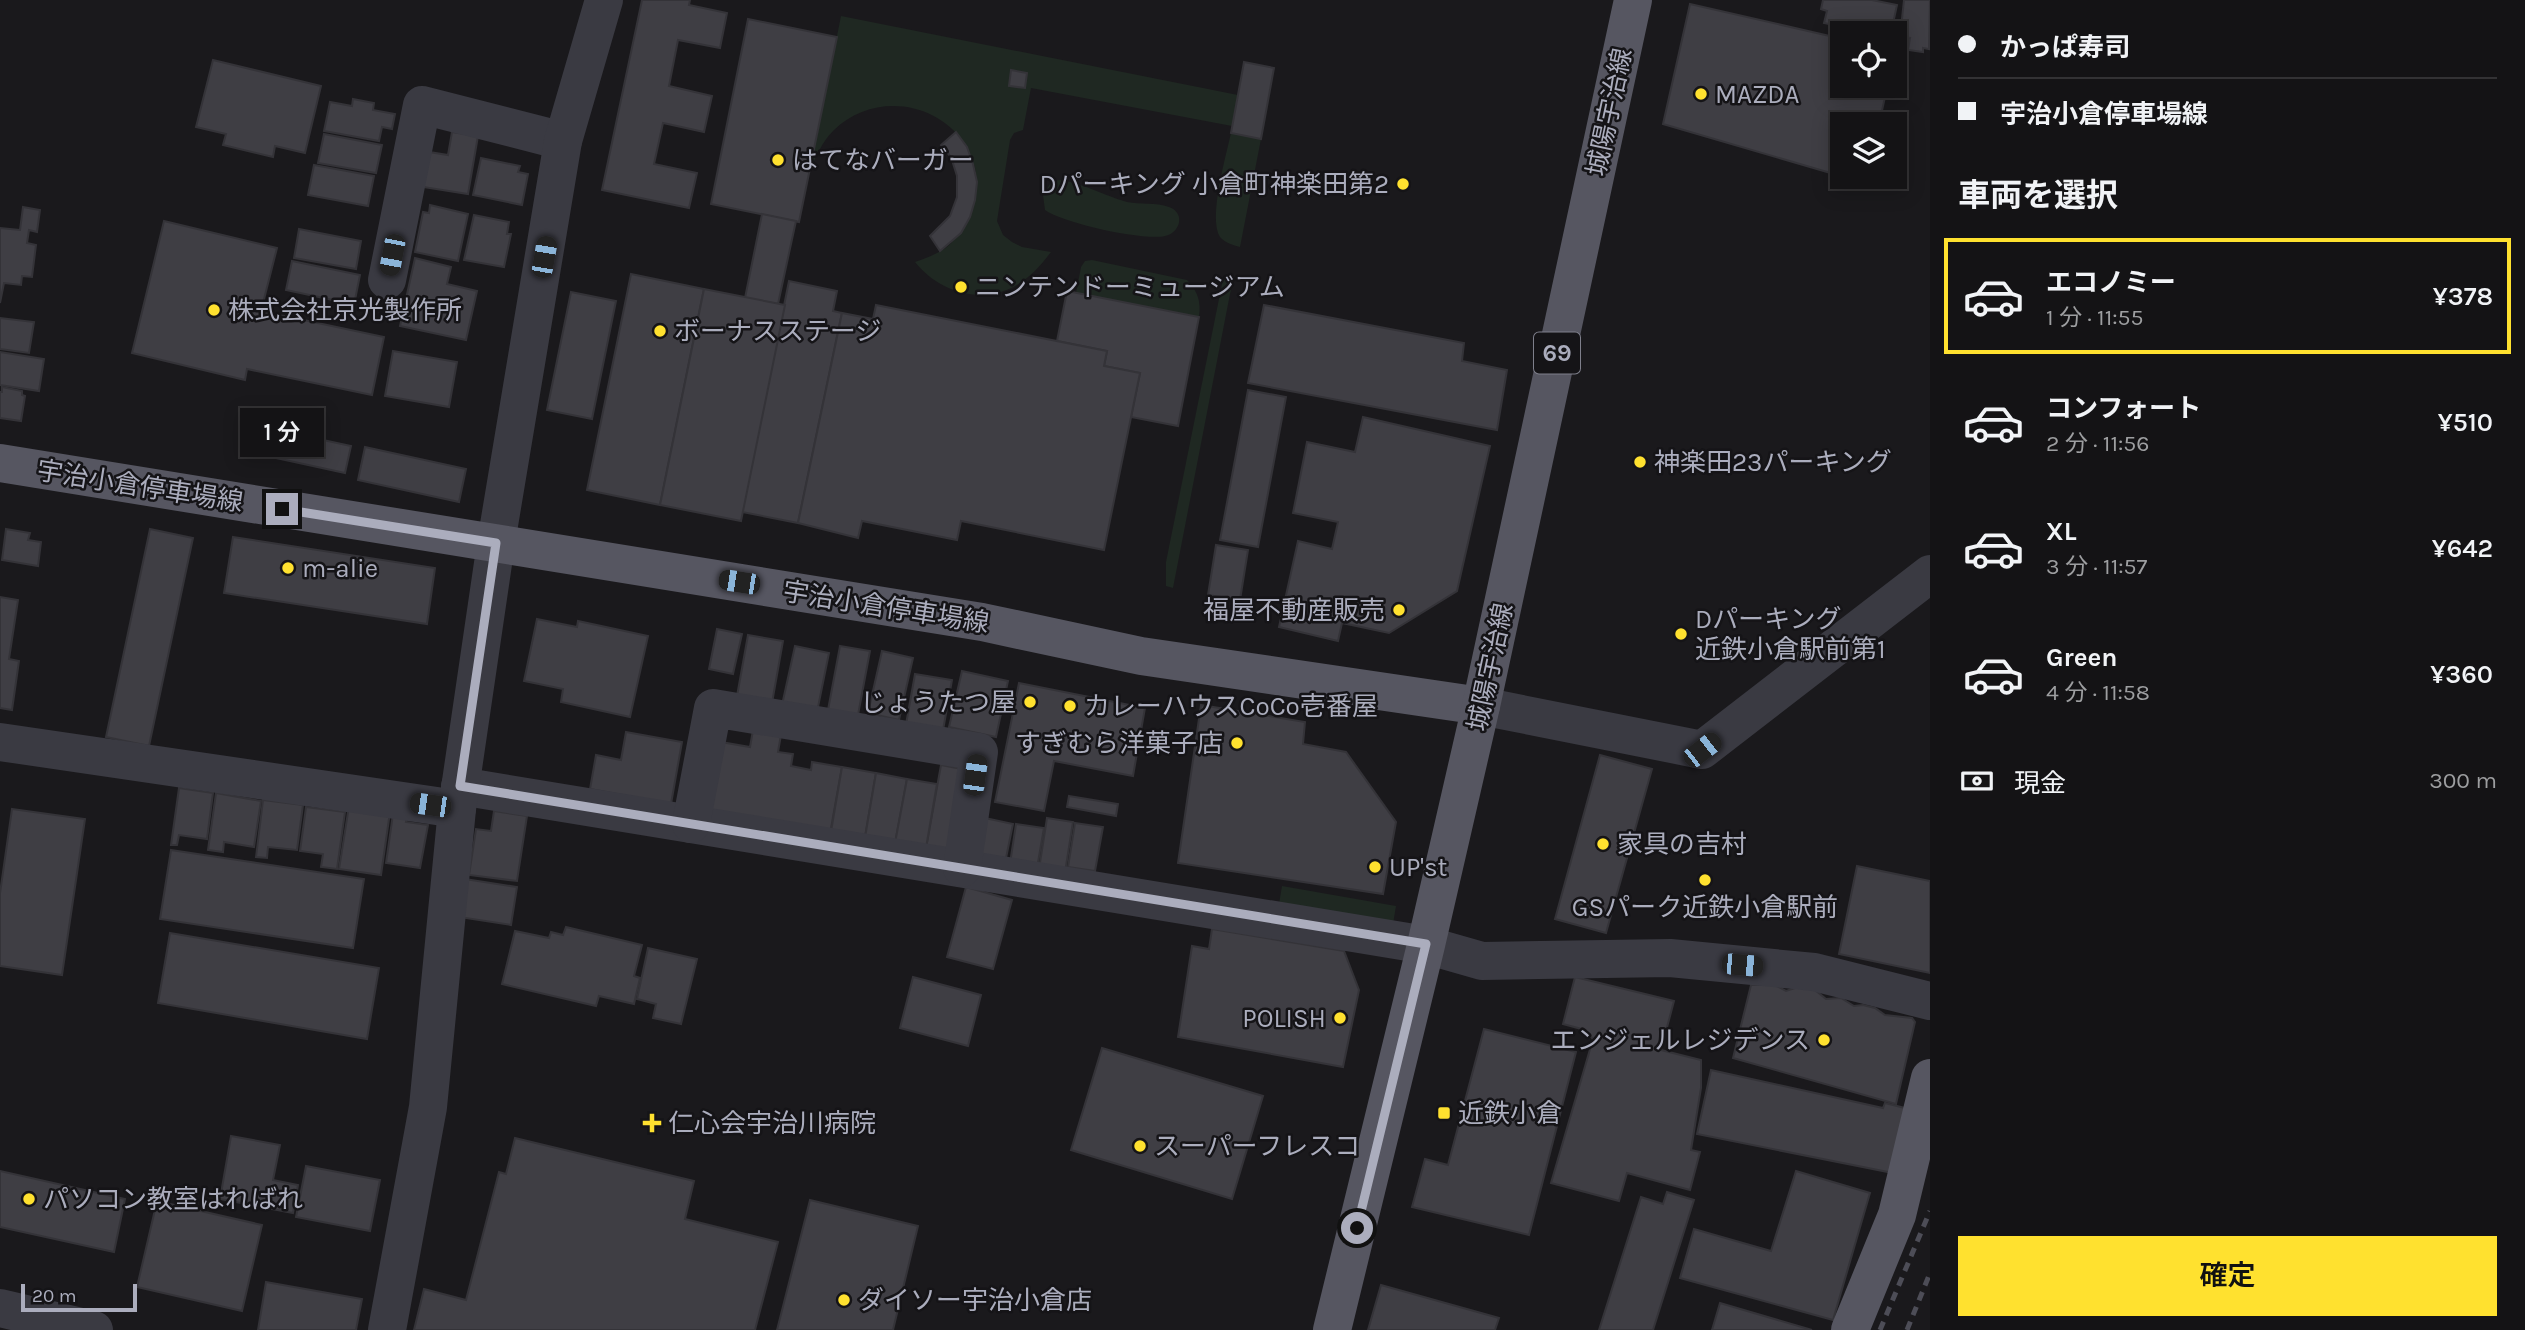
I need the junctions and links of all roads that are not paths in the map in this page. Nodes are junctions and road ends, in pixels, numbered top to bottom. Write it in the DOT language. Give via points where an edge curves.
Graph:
graph roads {
  1 [pos="604,0"];
  2 [pos="1633,0"];
  3 [pos="562,141"];
  4 [pos="387,280"];
  5 [pos="0,463"];
  6 [pos="496,543"];
  7 [pos="1930,574"];
  8 [pos="1481,706"];
  9 [pos="0,742"];
  10 [pos="458,798"];
  11 [pos="691,824"];
  12 [pos="962,869"];
  13 [pos="1426,944"];
  14 [pos="1930,1000"];
  15 [pos="1930,1078"];
  16 [pos="0,1308"];
  17 [pos="94,1330"];
  18 [pos="387,1330"];
  19 [pos="1332,1330"];
  20 [pos="1850,1330"];
  1 -- 3 [label="street"];
  2 -- 8 [label="main road, 城陽宇治線 / 69"];
  3 -- 4 [label="street" via="422,105"];
  3 -- 6 [label="street"];
  5 -- 6 [label="main road, 宇治小倉停車場線"];
  6 -- 8 [label="main road, 宇治小倉停車場線" via="982,622 1141,656"];
  6 -- 10 [label="street"];
  7 -- 8 [label="street" via="1702,750"];
  8 -- 13 [label="main road, 城陽宇治線 / 69"];
  9 -- 10 [label="street"];
  10 -- 11 [label="street"];
  10 -- 18 [label="street" via="428,1107"];
  11 -- 12 [label="street"];
  11 -- 12 [label="street" via="713,708 979,752"];
  12 -- 13 [label="street"];
  13 -- 14 [label="street" via="1482,961 1670,958 1814,972"];
  13 -- 19 [label="main road, 城陽宇治線 / 69"];
  15 -- 20 [label="main road" via="1897,1215"];
  16 -- 17 [label="street"];
}
